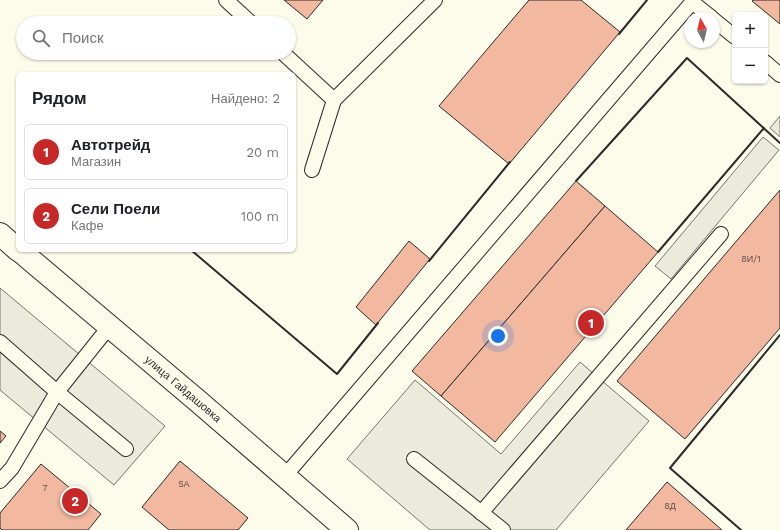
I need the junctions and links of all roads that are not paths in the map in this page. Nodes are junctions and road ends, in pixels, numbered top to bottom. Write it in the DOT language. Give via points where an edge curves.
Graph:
graph roads {
  1 [pos="226,0"];
  2 [pos="435,0"];
  3 [pos="693,1"];
  4 [pos="705,12"];
  5 [pos="243,16"];
  6 [pos="720,25"];
  7 [pos="732,35"];
  8 [pos="291,60"];
  9 [pos="768,64"];
  10 [pos="780,74"];
  11 [pos="334,100"];
  12 [pos="312,170"];
  13 [pos="0,234"];
  14 [pos="721,234"];
  15 [pos="16,248"];
  16 [pos="20,252"];
  17 [pos="109,327"];
  18 [pos="0,342"];
  19 [pos="57,392"];
  20 [pos="126,449"];
  21 [pos="414,459"];
  22 [pos="284,477"];
  23 [pos="0,481"];
  24 [pos="481,513"];
  25 [pos="347,530"];
  26 [pos="503,530"];
  1 -- 5 [label="lane"];
  2 -- 11 [label="lane"];
  3 -- 4 [label="lane"];
  3 -- 22 [label="lane"];
  6 -- 7 [label="lane"];
  8 -- 11 [label="lane"];
  9 -- 10 [label="lane"];
  11 -- 12 [label="lane"];
  13 -- 15 [label="main road, улица Гайдашовка"];
  14 -- 24 [label="lane"];
  16 -- 17 [label="main road, улица Гайдашовка"];
  17 -- 19 [label="lane"];
  17 -- 22 [label="main road, улица Гайдашовка"];
  18 -- 19 [label="lane"];
  19 -- 20 [label="lane"];
  19 -- 23 [label="lane" via="12,468"];
  21 -- 24 [label="lane"];
  22 -- 25 [label="main road, улица Гайдашовка"];
  24 -- 26 [label="lane"];
}
